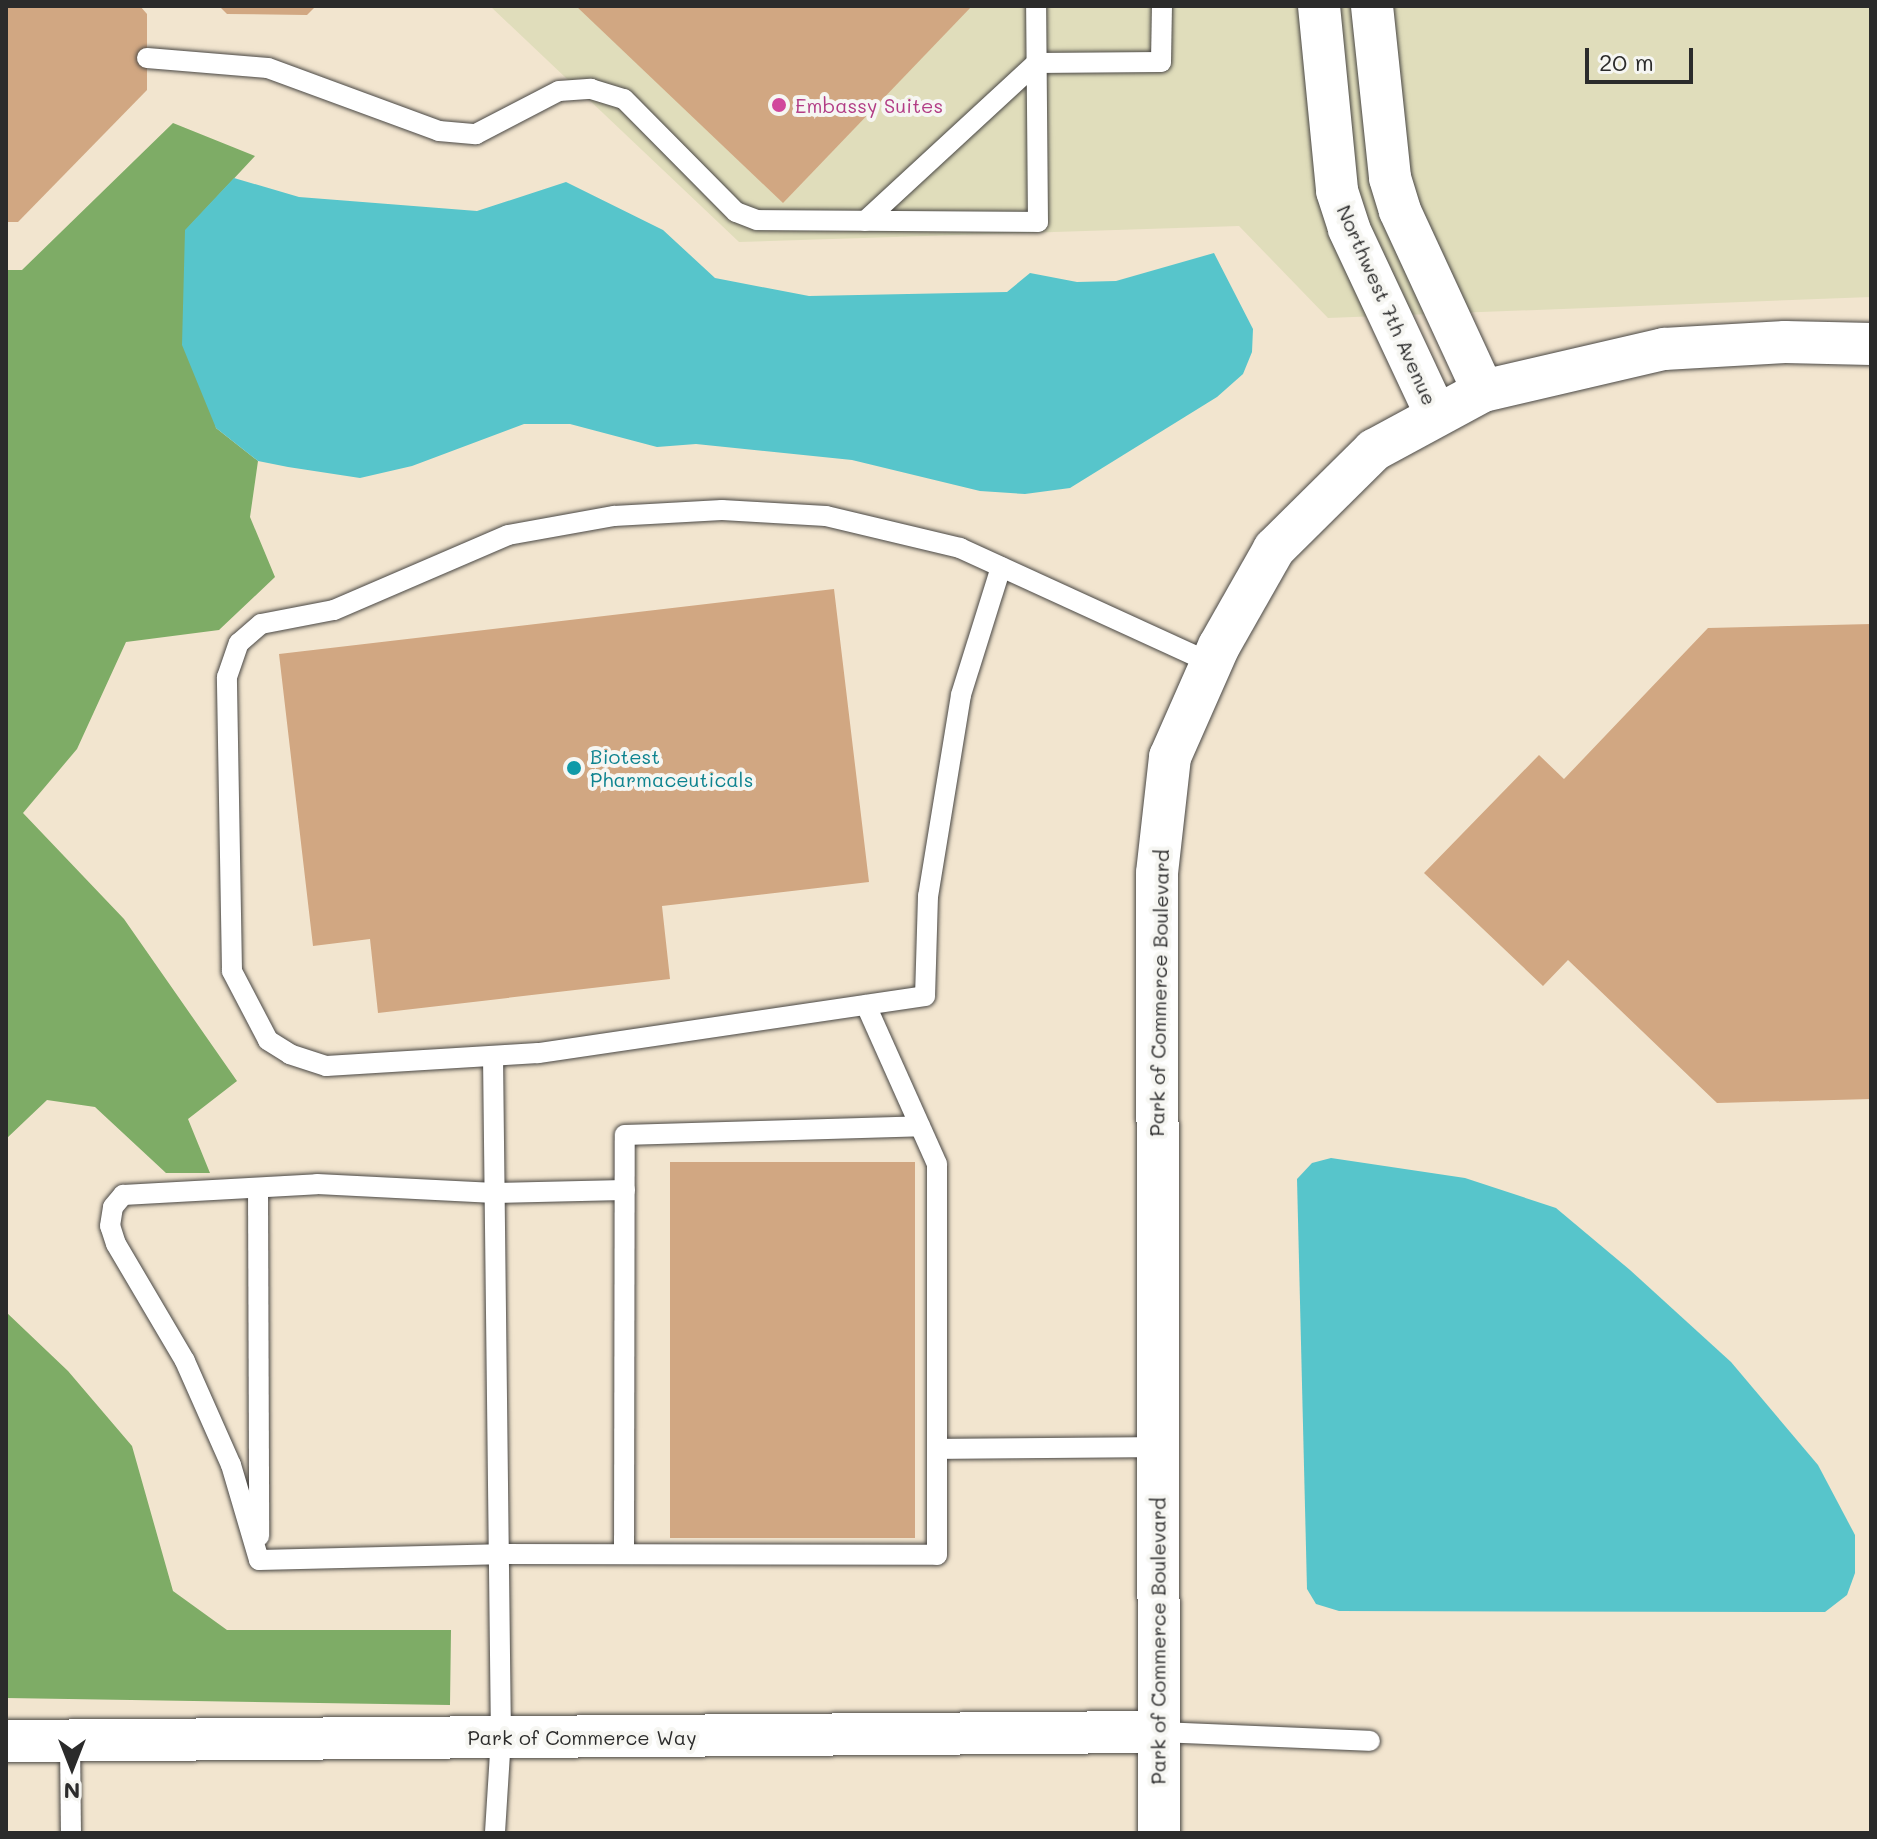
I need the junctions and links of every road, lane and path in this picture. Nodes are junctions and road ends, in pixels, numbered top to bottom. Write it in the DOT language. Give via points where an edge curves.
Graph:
graph roads {
  1 [pos="1036,6"];
  2 [pos="1162,6"];
  3 [pos="1319,6"];
  4 [pos="1372,6"];
  5 [pos="147,58"];
  6 [pos="1036,63"];
  7 [pos="865,221"];
  8 [pos="1871,344"];
  9 [pos="1483,391"];
  10 [pos="1435,413"];
  11 [pos="1001,567"];
  12 [pos="1211,663"];
  13 [pos="866,1005"];
  14 [pos="493,1056"];
  15 [pos="920,1126"];
  16 [pos="258,1188"];
  17 [pos="625,1190"];
  18 [pos="495,1193"];
  19 [pos="1158,1447"];
  20 [pos="937,1449"];
  21 [pos="498,1554"];
  22 [pos="624,1554"];
  23 [pos="259,1560"];
  24 [pos="1158,1732"];
  25 [pos="501,1737"];
  26 [pos="6,1741"];
  27 [pos="70,1741"];
  28 [pos="1370,1741"];
  29 [pos="71,1833"];
  30 [pos="495,1833"];
  31 [pos="1159,1833"];
  1 -- 6 [label="lane"];
  2 -- 6 [label="lane" via="1161,62"];
  3 -- 10 [label="street, Northwest 7th Avenue" via="1337,191 1349,229"];
  4 -- 9 [label="street" via="1390,178 1404,222"];
  5 -- 7 [label="lane" via="268,68 439,131 476,134 559,91 591,89 624,99 736,212 757,220"];
  6 -- 7 [label="lane"];
  6 -- 7 [label="lane" via="1038,222"];
  8 -- 9 [label="street, Park of Commerce Boulevard" via="1785,342 1664,349"];
  9 -- 10 [label="street, Park of Commerce Boulevard"];
  10 -- 12 [label="street, Park of Commerce Boulevard" via="1374,450 1274,549"];
  11 -- 12 [label="lane"];
  11 -- 13 [label="lane" via="961,695 928,896 925,996"];
  11 -- 14 [label="lane" via="960,548 826,516 722,510 614,516 508,535 334,610 261,624 239,643 227,677 232,971 268,1040 326,1066"];
  12 -- 19 [label="street, Park of Commerce Boulevard" via="1170,757 1157,873"];
  13 -- 14 [label="lane"];
  13 -- 15 [label="lane"];
  14 -- 18 [label="lane"];
  15 -- 17 [label="lane" via="625,1135"];
  15 -- 20 [label="lane" via="937,1164"];
  16 -- 18 [label="lane" via="317,1184"];
  16 -- 23 [label="lane"];
  16 -- 23 [label="lane" via="123,1195 113,1207 110,1226 185,1361 231,1465"];
  17 -- 18 [label="lane"];
  17 -- 22 [label="lane"];
  18 -- 21 [label="lane"];
  19 -- 20 [label="lane"];
  19 -- 24 [label="street, Park of Commerce Boulevard"];
  20 -- 22 [label="lane" via="937,1555"];
  21 -- 22 [label="lane"];
  21 -- 23 [label="lane"];
  21 -- 25 [label="lane"];
  24 -- 25 [label="street, Park of Commerce Way"];
  24 -- 28 [label="lane"];
  24 -- 31 [label="street, Park of Commerce Boulevard"];
  25 -- 27 [label="street, Park of Commerce Way"];
  25 -- 30 [label="lane"];
  26 -- 27 [label="street, Park of Commerce Way"];
  27 -- 29 [label="lane"];
}
